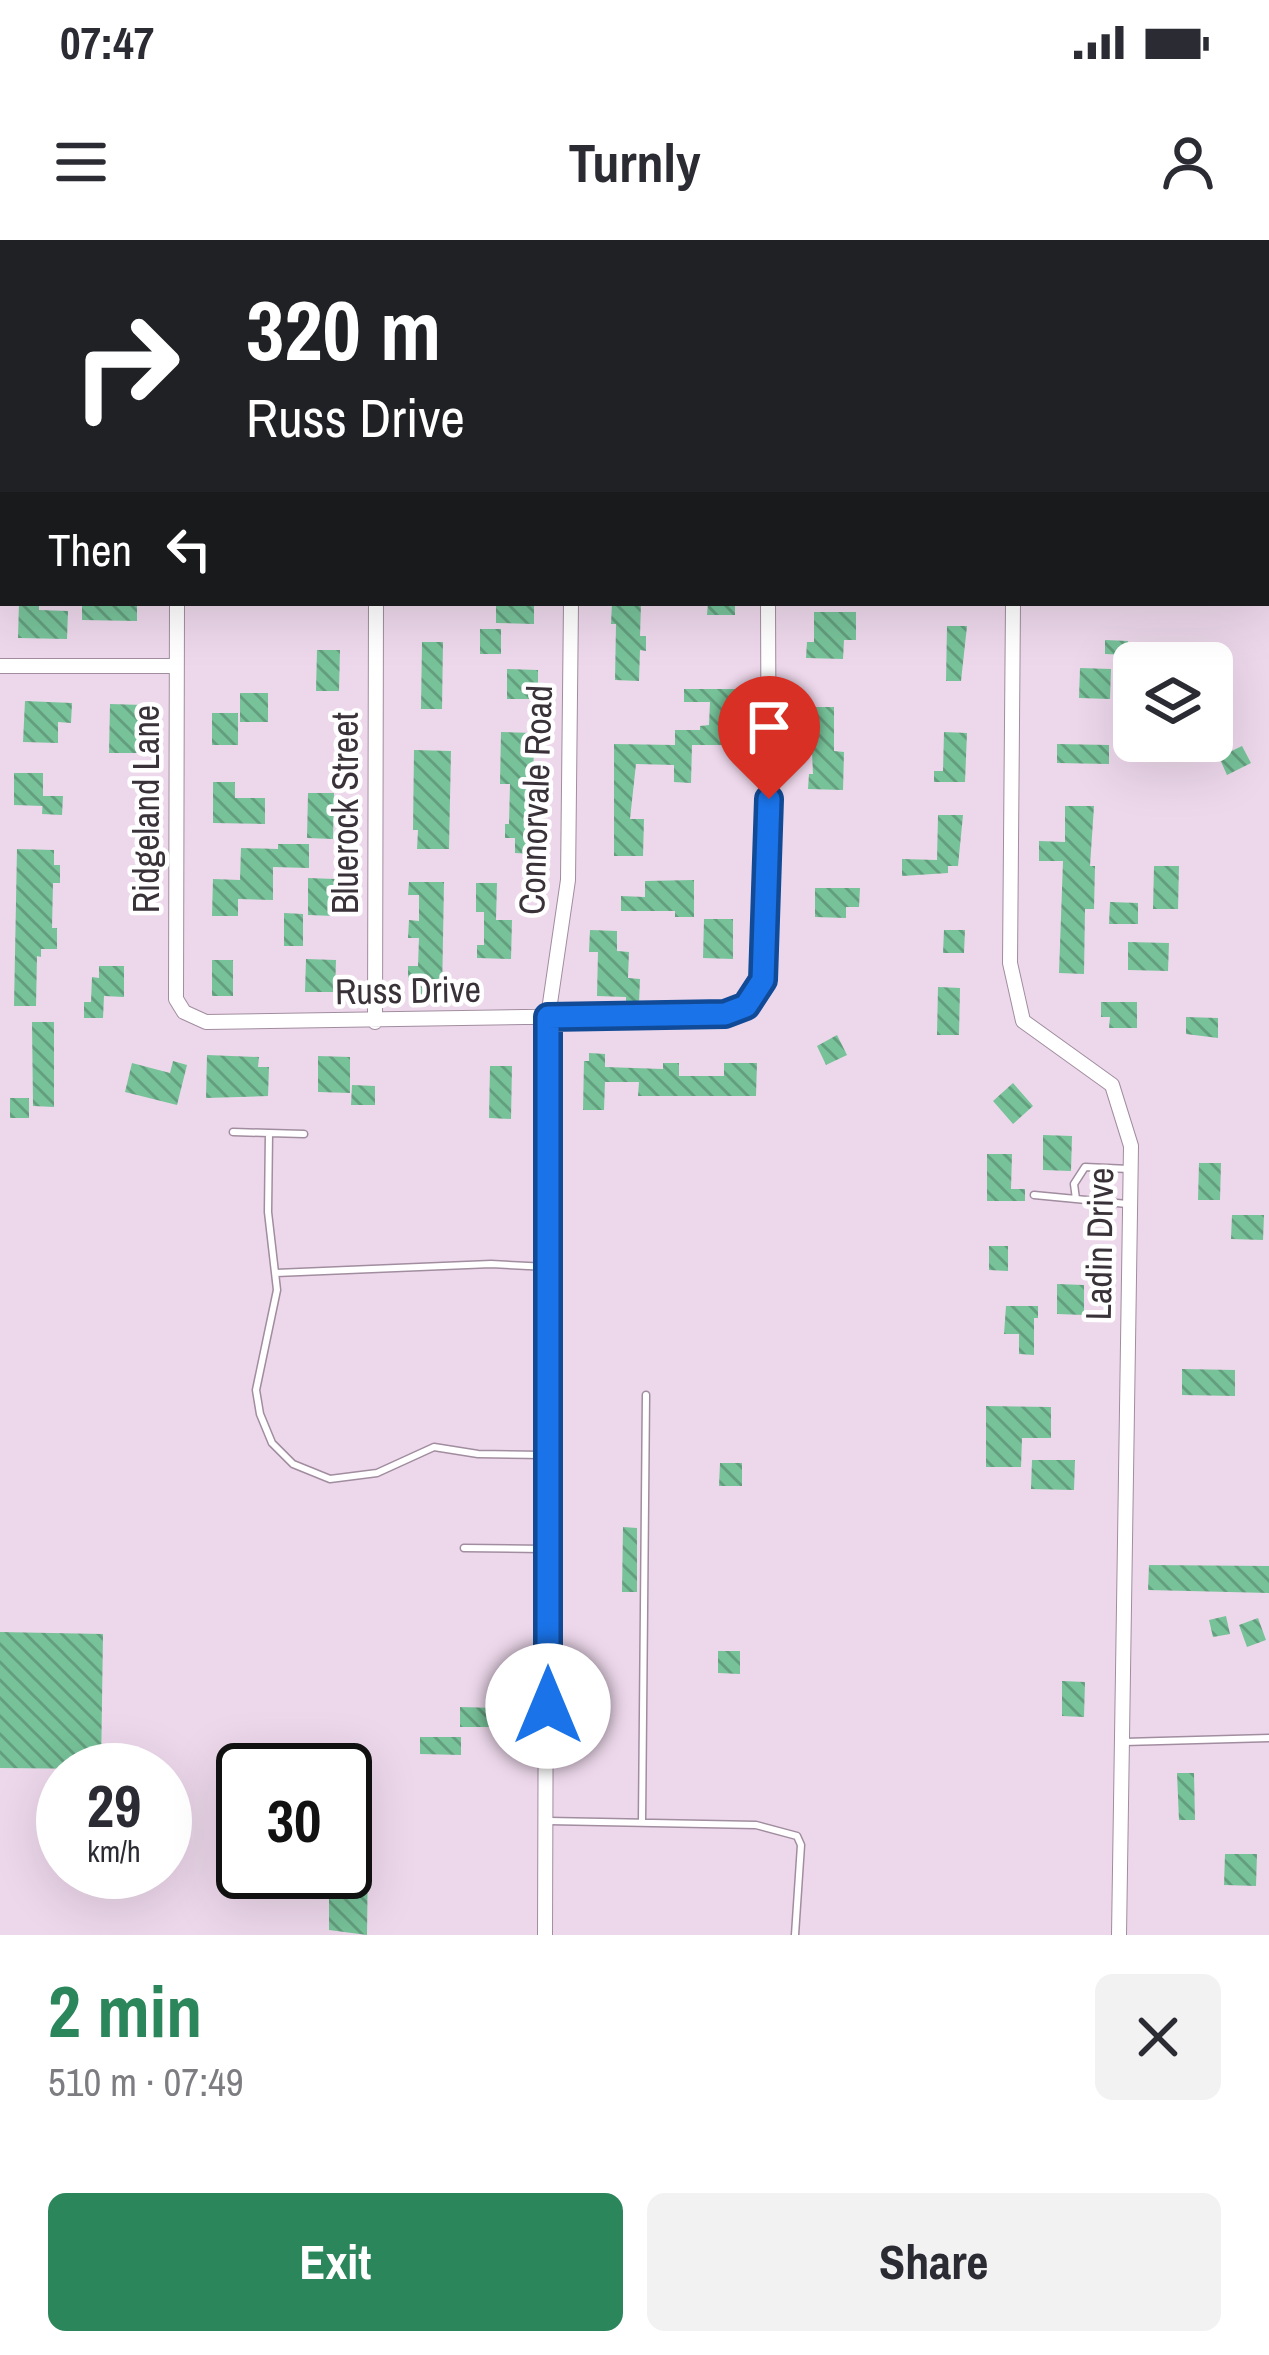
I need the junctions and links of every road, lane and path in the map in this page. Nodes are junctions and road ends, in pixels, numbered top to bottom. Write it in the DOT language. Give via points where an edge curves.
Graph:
graph roads {
  1 [pos="177,606"];
  2 [pos="376,606"];
  3 [pos="571,606"];
  4 [pos="768,606"];
  5 [pos="1013,606"];
  6 [pos="0,666"];
  7 [pos="176,666"];
  8 [pos="184,1012"];
  9 [pos="548,1017"];
  10 [pos="375,1022"];
  11 [pos="233,1132"];
  12 [pos="269,1133"];
  13 [pos="304,1133"];
  14 [pos="1131,1169"];
  15 [pos="1034,1195"];
  16 [pos="1076,1198"];
  17 [pos="1130,1204"];
  18 [pos="548,1267"];
  19 [pos="276,1273"];
  20 [pos="646,1395"];
  21 [pos="548,1455"];
  22 [pos="464,1548"];
  23 [pos="548,1550"];
  24 [pos="1269,1738"];
  25 [pos="1120,1742"];
  26 [pos="545,1821"];
  27 [pos="642,1822"];
  28 [pos="545,1935"];
  29 [pos="795,1935"];
  30 [pos="1119,1935"];
  1 -- 7 [label="street, Ridgeland Lane"];
  2 -- 10 [label="street, Bluerock Street"];
  3 -- 9 [label="street, Connorvale Road" via="568,880"];
  4 -- 9 [label="street, Russ Drive" via="763,980 746,1006 725,1014"];
  5 -- 14 [label="street, Ladin Drive" via="1010,963 1023,1021 1112,1085"];
  6 -- 7 [label="street"];
  7 -- 8 [label="street, Ridgeland Lane" via="175,985"];
  8 -- 10 [label="street, Russ Drive" via="206,1022"];
  9 -- 10 [label="street, Russ Drive"];
  9 -- 18 [label="street, Connorvale Road"];
  11 -- 12 [label="lane"];
  12 -- 13 [label="lane"];
  12 -- 19 [label="lane"];
  14 -- 16 [label="lane" via="1085,1167"];
  14 -- 17 [label="street, Ladin Drive"];
  15 -- 16 [label="lane"];
  16 -- 17 [label="lane"];
  17 -- 25 [label="street, Ladin Drive"];
  18 -- 19 [label="lane"];
  18 -- 21 [label="street, Connorvale Road"];
  19 -- 21 [label="lane" via="256,1390 272,1443 293,1464 330,1479 376,1473 434,1447"];
  20 -- 27 [label="lane"];
  21 -- 23 [label="street, Connorvale Road"];
  22 -- 23 [label="lane"];
  23 -- 26 [label="street, Connorvale Road"];
  24 -- 25 [label="lane"];
  25 -- 30 [label="street, Ladin Drive"];
  26 -- 27 [label="lane"];
  26 -- 28 [label="street, Connorvale Road"];
  27 -- 29 [label="lane" via="756,1825 797,1836"];
}
